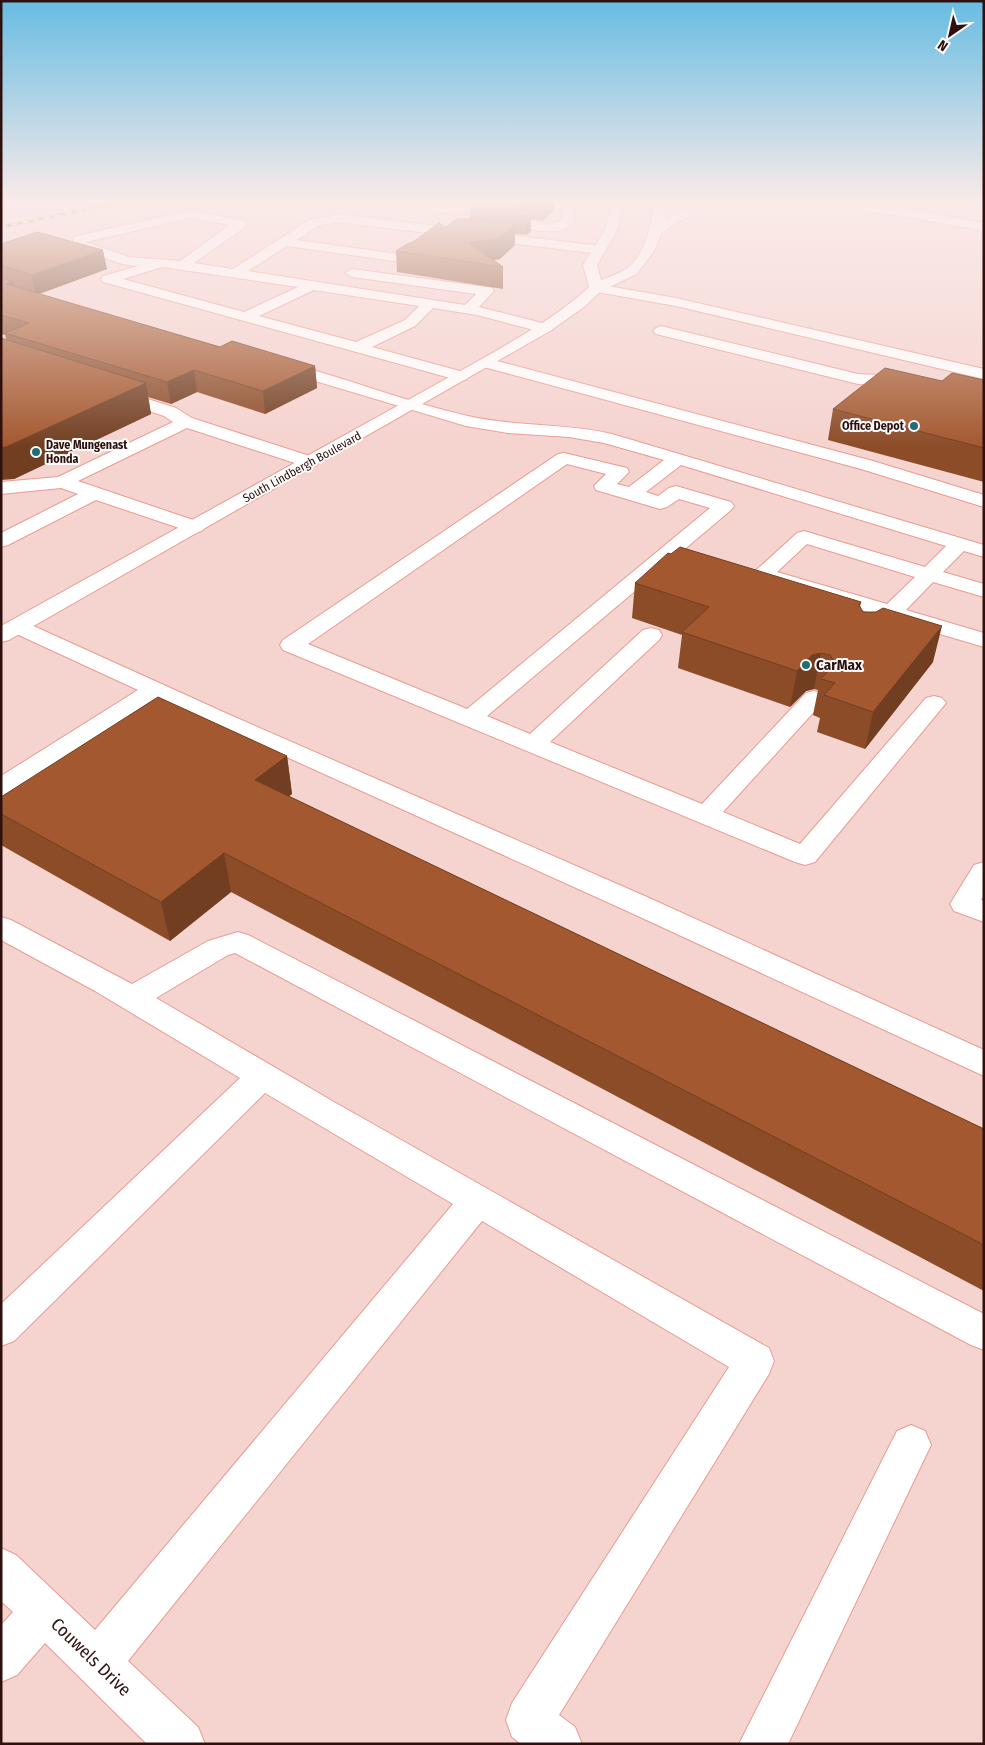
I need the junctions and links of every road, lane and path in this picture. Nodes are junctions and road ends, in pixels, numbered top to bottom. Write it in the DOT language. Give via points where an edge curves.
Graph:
graph roads {
  1 [pos="124,283"];
  2 [pos="302,283"];
  3 [pos="432,283"];
  4 [pos="595,283"];
  5 [pos="606,283"];
  6 [pos="312,285"];
  7 [pos="596,288"];
  8 [pos="429,304"];
  9 [pos="468,310"];
  10 [pos="244,317"];
  11 [pos="545,328"];
  12 [pos="661,330"];
  13 [pos="731,331"];
  14 [pos="357,348"];
  15 [pos="265,361"];
  16 [pos="486,362"];
  17 [pos="984,374"];
  18 [pos="461,376"];
  19 [pos="96,388"];
  20 [pos="921,395"];
  21 [pos="411,405"];
  22 [pos="186,422"];
  23 [pos="678,458"];
  24 [pos="310,462"];
  25 [pos="62,482"];
  26 [pos="1,488"];
  27 [pos="94,493"];
  28 [pos="632,494"];
  29 [pos="984,500"];
  30 [pos="195,527"];
  31 [pos="1,541"];
  32 [pos="960,544"];
  33 [pos="984,551"];
  34 [pos="929,574"];
  35 [pos="984,591"];
  36 [pos="891,614"];
  37 [pos="10,630"];
  38 [pos="651,635"];
  39 [pos="864,640"];
  40 [pos="984,640"];
  41 [pos="155,689"];
  42 [pos="814,698"];
  43 [pos="934,703"];
  44 [pos="469,719"];
  45 [pos="533,745"];
  46 [pos="1,788"];
  47 [pos="705,816"];
  48 [pos="984,871"];
  49 [pos="984,912"];
  50 [pos="1,927"];
  51 [pos="132,998"];
  52 [pos="984,1064"];
  53 [pos="262,1076"];
  54 [pos="477,1201"];
  55 [pos="1,1329"];
  56 [pos="984,1332"];
  57 [pos="911,1445"];
  58 [pos="1,1570"];
  59 [pos="44,1611"];
  60 [pos="1,1659"];
  61 [pos="97,1664"];
  62 [pos="181,1744"];
  63 [pos="558,1744"];
  64 [pos="763,1744"];
  1 -- 10 [label="main road"];
  2 -- 6 [label="main road"];
  3 -- 9 [label="main road" via="487,291"];
  4 -- 7 [label="main road"];
  5 -- 7 [label="main road, South Lindbergh Boulevard"];
  6 -- 8 [label="main road"];
  6 -- 10 [label="main road"];
  7 -- 11 [label="main road, South Lindbergh Boulevard"];
  7 -- 13 [label="main road" via="642,295"];
  8 -- 9 [label="main road"];
  8 -- 14 [label="main road" via="410,323"];
  9 -- 11 [label="main road"];
  10 -- 14 [label="main road"];
  11 -- 16 [label="main road, South Lindbergh Boulevard"];
  12 -- 13 [label="main road"];
  13 -- 17 [label="main road"];
  13 -- 20 [label="main road" via="854,381"];
  14 -- 18 [label="main road"];
  15 -- 21 [label="main road"];
  16 -- 18 [label="main road, South Lindbergh Boulevard"];
  16 -- 29 [label="main road"];
  18 -- 21 [label="main road, South Lindbergh Boulevard"];
  19 -- 22 [label="main road" via="170,412"];
  21 -- 23 [label="main road" via="466,422 606,438"];
  21 -- 24 [label="main road, South Lindbergh Boulevard"];
  22 -- 24 [label="main road"];
  22 -- 25 [label="main road"];
  23 -- 28 [label="main road"];
  23 -- 32 [label="main road"];
  24 -- 30 [label="main road, South Lindbergh Boulevard"];
  25 -- 26 [label="main road"];
  25 -- 27 [label="main road"];
  27 -- 30 [label="main road"];
  27 -- 31 [label="main road"];
  28 -- 44 [label="main road" via="660,503 676,492 724,506"];
  28 -- 44 [label="main road" via="603,486 620,472 564,458 291,645"];
  30 -- 37 [label="main road, South Lindbergh Boulevard"];
  32 -- 33 [label="main road"];
  32 -- 34 [label="main road"];
  34 -- 35 [label="main road"];
  34 -- 36 [label="main road"];
  34 -- 36 [label="main road" via="804,537 762,574"];
  36 -- 39 [label="main road"];
  36 -- 40 [label="main road"];
  37 -- 41 [label="main road"];
  38 -- 45 [label="main road"];
  41 -- 46 [label="main road"];
  41 -- 52 [label="main road" via="637,904"];
  42 -- 47 [label="main road"];
  43 -- 47 [label="main road" via="805,856"];
  44 -- 45 [label="main road"];
  45 -- 47 [label="main road"];
  48 -- 49 [label="main road" via="964,904"];
  50 -- 51 [label="main road"];
  51 -- 53 [label="main road"];
  51 -- 56 [label="main road" via="218,948 238,942"];
  53 -- 54 [label="main road"];
  53 -- 55 [label="main road"];
  54 -- 61 [label="main road"];
  54 -- 63 [label="main road" via="754,1361 529,1720"];
  57 -- 64 [label="main road"];
  58 -- 59 [label="main road, Couwels Drive"];
  59 -- 60 [label="main road"];
  59 -- 61 [label="main road, Couwels Drive"];
  61 -- 62 [label="main road, Couwels Drive"];
}
